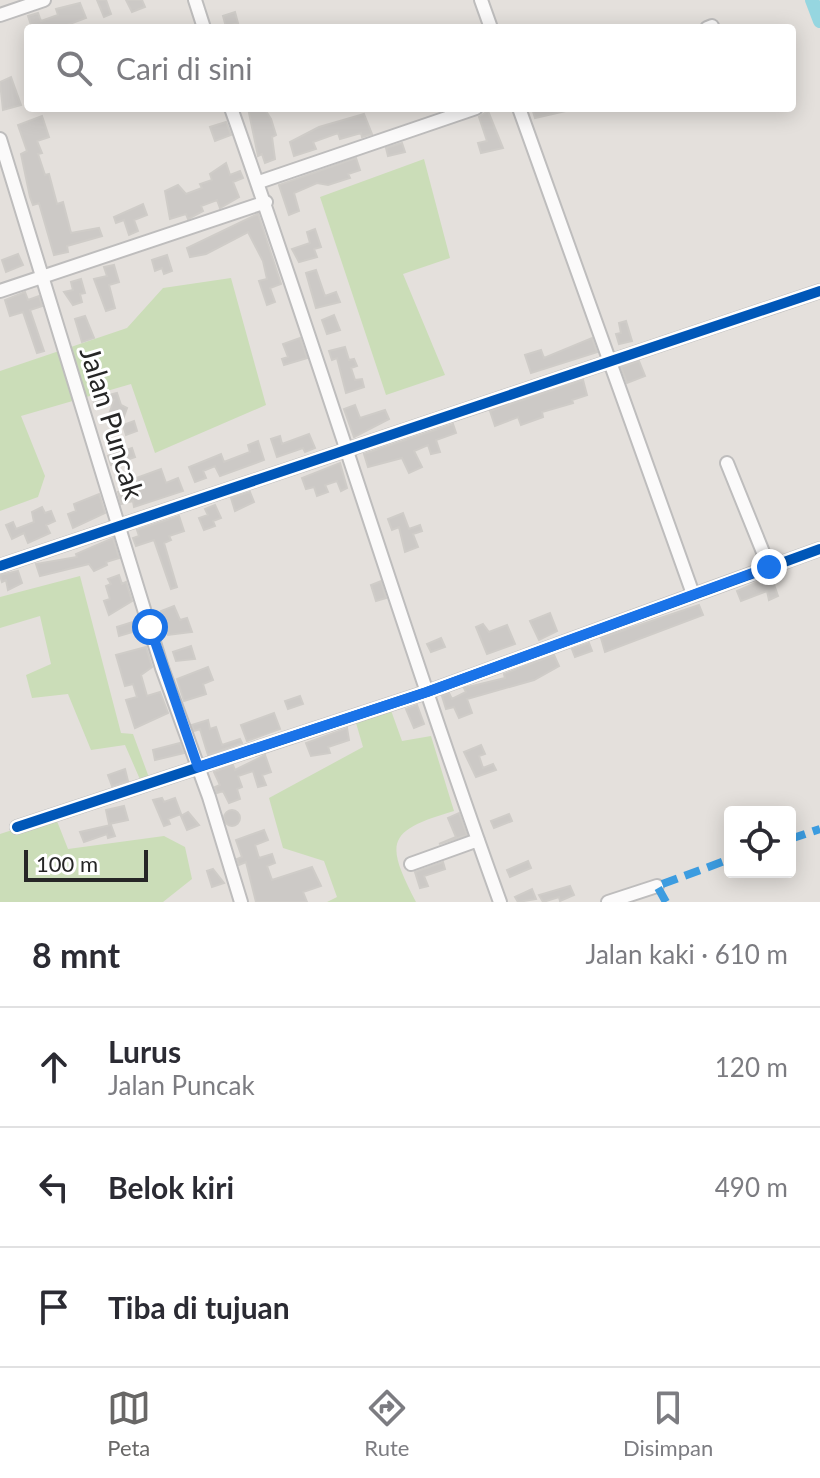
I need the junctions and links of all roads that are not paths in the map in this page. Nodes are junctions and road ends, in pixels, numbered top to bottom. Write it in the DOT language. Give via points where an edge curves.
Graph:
graph roads {
  1 [pos="44,0"];
  2 [pos="195,0"];
  3 [pos="481,0"];
  4 [pos="0,15"];
  5 [pos="203,24"];
  6 [pos="490,24"];
  7 [pos="233,112"];
  8 [pos="464,112"];
  9 [pos="520,112"];
  10 [pos="0,139"];
  11 [pos="259,182"];
  12 [pos="266,202"];
  13 [pos="43,277"];
  14 [pos="0,291"];
  15 [pos="820,291"];
  16 [pos="612,362"];
  17 [pos="344,452"];
  18 [pos="727,463"];
  19 [pos="120,529"];
  20 [pos="820,549"];
  21 [pos="0,566"];
  22 [pos="769,567"];
  23 [pos="693,594"];
  24 [pos="427,692"];
  25 [pos="198,767"];
  26 [pos="17,827"];
  27 [pos="478,840"];
  28 [pos="411,864"];
  29 [pos="657,886"];
  30 [pos="241,902"];
  31 [pos="500,902"];
  32 [pos="608,902"];
  1 -- 4 [label="street"];
  2 -- 5 [label="street"];
  3 -- 6 [label="street"];
  7 -- 11 [label="street"];
  8 -- 11 [label="street"];
  9 -- 16 [label="street"];
  10 -- 13 [label="street, Jalan Puncak"];
  11 -- 12 [label="street"];
  12 -- 13 [label="street"];
  12 -- 17 [label="street"];
  13 -- 14 [label="street"];
  13 -- 19 [label="street, Jalan Puncak"];
  15 -- 16 [label="street"];
  16 -- 17 [label="street"];
  16 -- 23 [label="street"];
  17 -- 19 [label="street"];
  17 -- 24 [label="street"];
  18 -- 22 [label="street"];
  19 -- 21 [label="street"];
  19 -- 25 [label="street, Jalan Puncak"];
  20 -- 22 [label="street"];
  22 -- 23 [label="street"];
  23 -- 24 [label="street"];
  24 -- 25 [label="street"];
  24 -- 27 [label="street"];
  25 -- 26 [label="street"];
  25 -- 30 [label="street, Jalan Puncak"];
  27 -- 28 [label="street"];
  27 -- 31 [label="street"];
  29 -- 32 [label="street"];
}
